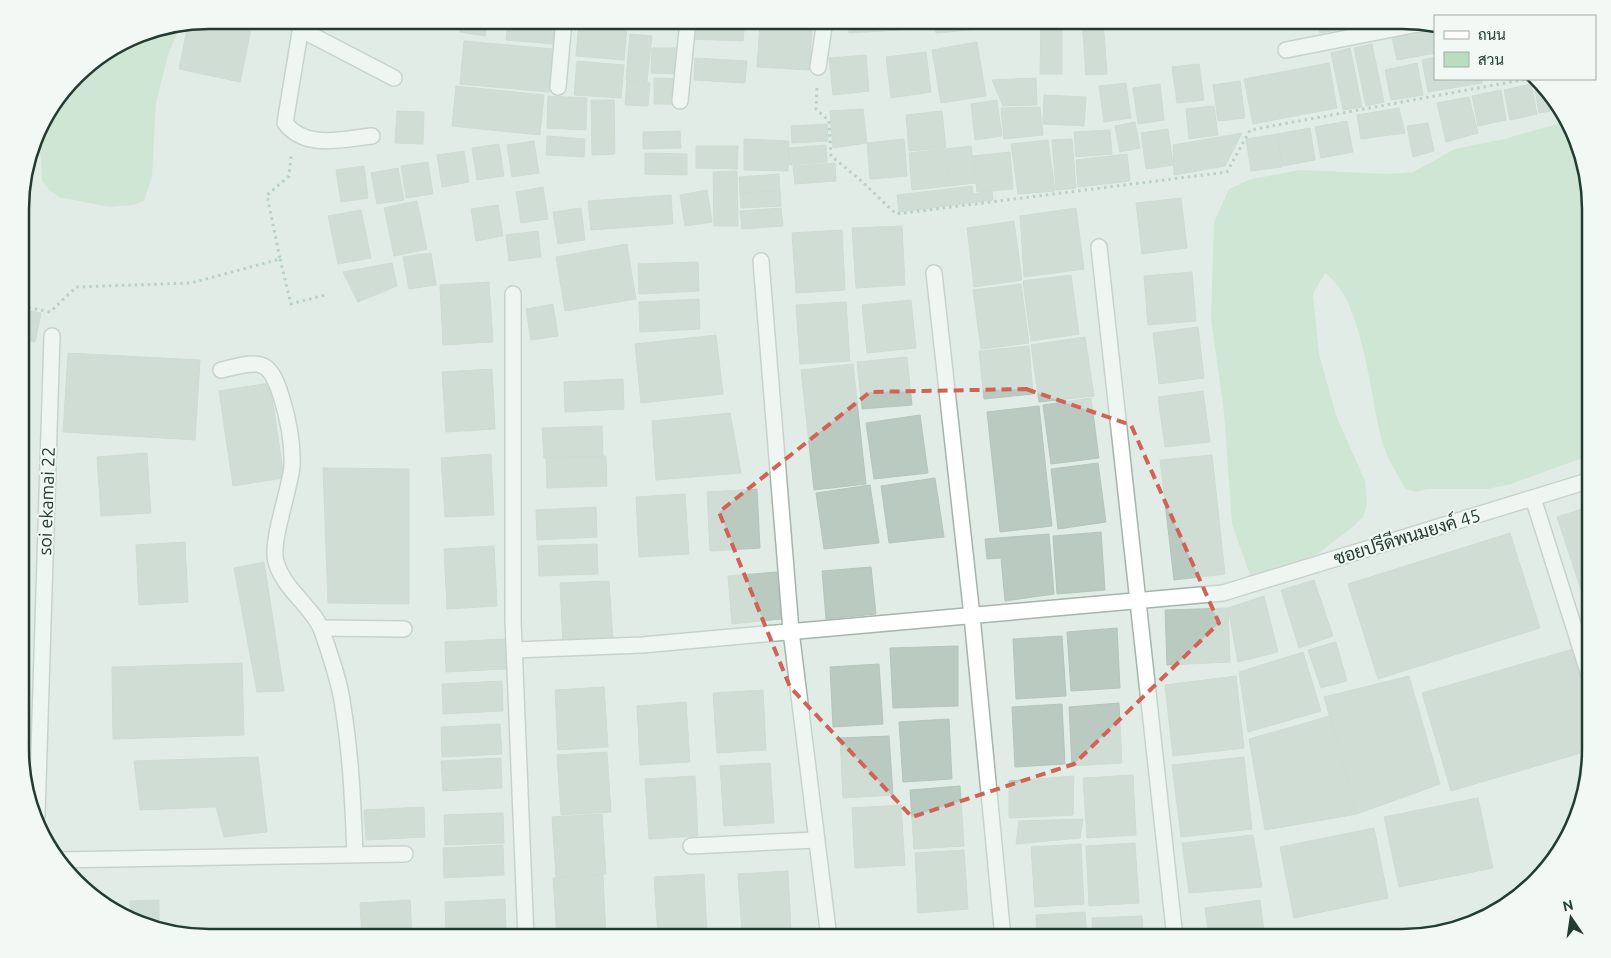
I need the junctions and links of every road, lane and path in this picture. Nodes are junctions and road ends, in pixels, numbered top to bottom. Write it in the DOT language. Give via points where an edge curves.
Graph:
graph roads {
  1 [pos="300,29"];
  2 [pos="308,29"];
  3 [pos="563,29"];
  4 [pos="687,29"];
  5 [pos="824,29"];
  6 [pos="1393,29"];
  7 [pos="1286,50"];
  8 [pos="818,67"];
  9 [pos="394,78"];
  10 [pos="1522,80"];
  11 [pos="558,87"];
  12 [pos="680,101"];
  13 [pos="293,132"];
  14 [pos="372,136"];
  15 [pos="1099,247"];
  16 [pos="280,259"];
  17 [pos="761,261"];
  18 [pos="934,274"];
  19 [pos="513,294"];
  20 [pos="325,295"];
  21 [pos="29,308"];
  22 [pos="52,336"];
  23 [pos="221,370"];
  24 [pos="1582,483"];
  25 [pos="1533,498"];
  26 [pos="1138,602"];
  27 [pos="972,616"];
  28 [pos="321,628"];
  29 [pos="404,629"];
  30 [pos="791,631"];
  31 [pos="515,650"];
  32 [pos="1582,653"];
  33 [pos="37,804"];
  34 [pos="816,840"];
  35 [pos="690,846"];
  36 [pos="355,854"];
  37 [pos="405,854"];
  38 [pos="67,860"];
  39 [pos="526,929"];
  40 [pos="828,929"];
  41 [pos="1002,929"];
  42 [pos="1174,929"];
  1 -- 13 [label="street" via="285,123"];
  2 -- 9 [label="street"];
  3 -- 11 [label="street"];
  4 -- 12 [label="street"];
  5 -- 8 [label="street"];
  6 -- 7 [label="street"];
  8 -- 10 [label="path" via="816,109 829,121 831,156 896,214 1227,172 1250,130"];
  13 -- 14 [label="street" via="314,142"];
  13 -- 16 [label="path" via="289,176 267,195"];
  15 -- 26 [label="street"];
  16 -- 20 [label="path" via="292,304"];
  16 -- 21 [label="path" via="191,283 76,287 50,312"];
  17 -- 30 [label="street"];
  18 -- 27 [label="street"];
  19 -- 31 [label="street"];
  22 -- 33 [label="street, soi ekamai 22"];
  23 -- 28 [label="street" via="251,363 265,366 275,376 288,419 292,465 275,560 281,576"];
  24 -- 25 [label="street, ซอยปรีดีพนมยงค์ 45"];
  25 -- 26 [label="street, ซอยปรีดีพนมยงค์ 45" via="1224,594"];
  25 -- 32 [label="street"];
  26 -- 27 [label="street, ซอยปรีดีพนมยงค์ 45"];
  26 -- 42 [label="street"];
  27 -- 30 [label="street, ซอยปรีดีพนมยงค์ 45"];
  27 -- 41 [label="street"];
  28 -- 29 [label="street"];
  28 -- 36 [label="street" via="343,705"];
  30 -- 31 [label="street, ซอยปรีดีพนมยงค์ 45" via="642,644"];
  30 -- 34 [label="street"];
  31 -- 39 [label="street"];
  34 -- 35 [label="street"];
  34 -- 40 [label="street"];
  36 -- 37 [label="street"];
  36 -- 38 [label="street"];
}
